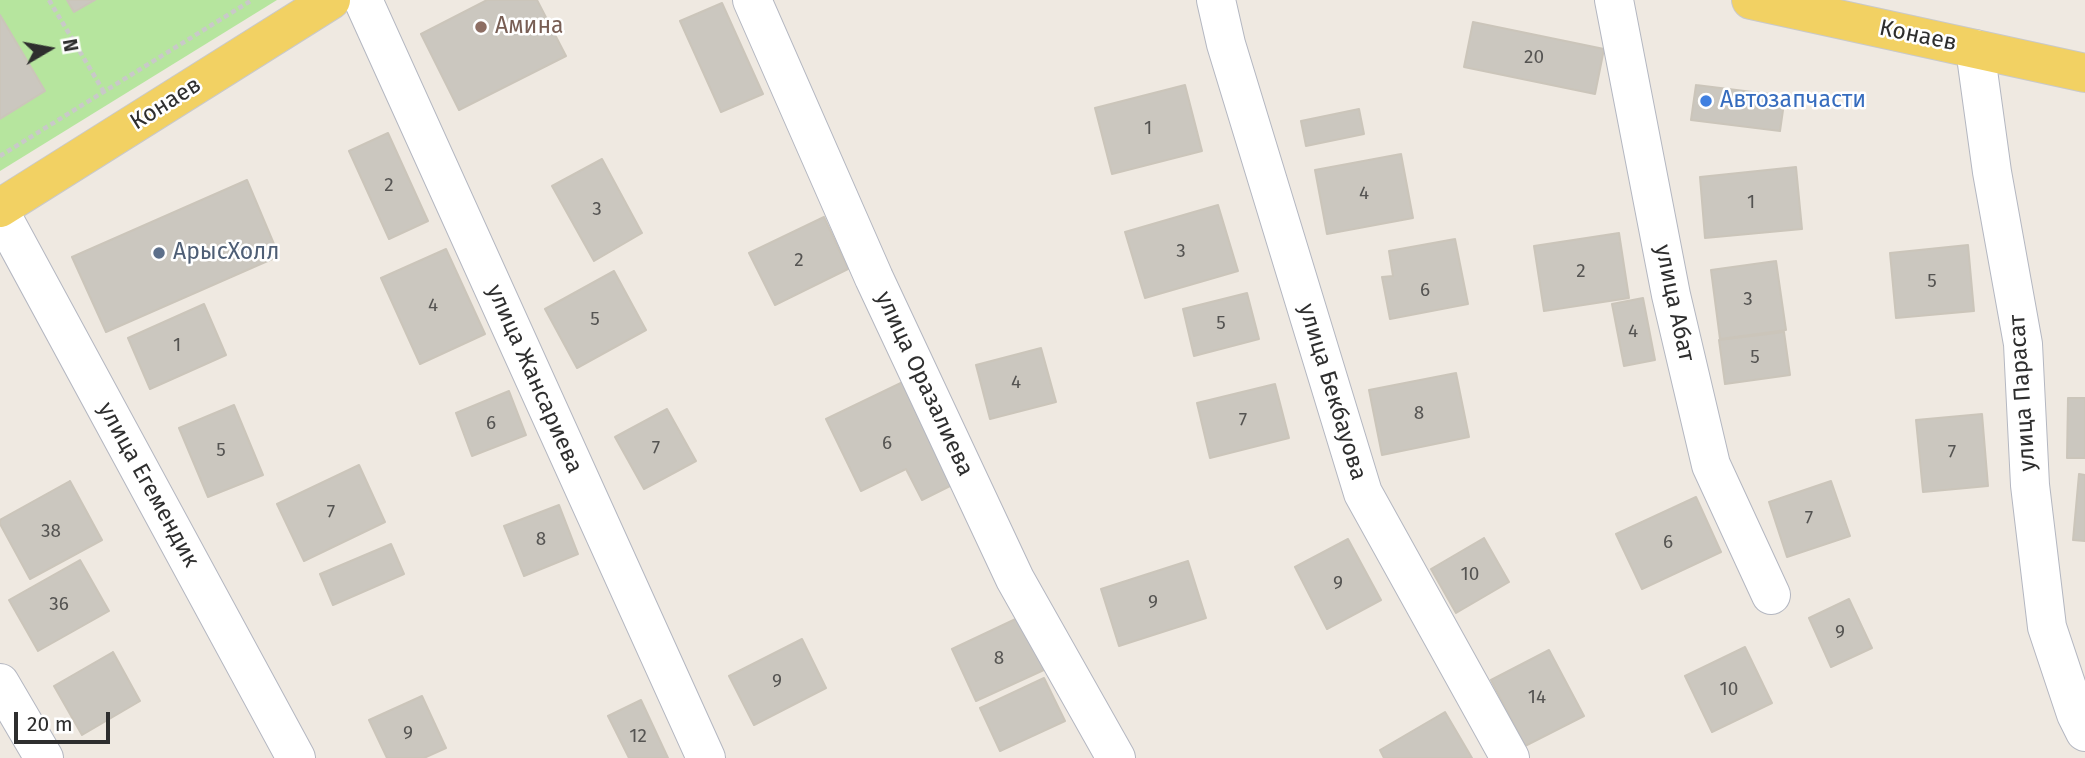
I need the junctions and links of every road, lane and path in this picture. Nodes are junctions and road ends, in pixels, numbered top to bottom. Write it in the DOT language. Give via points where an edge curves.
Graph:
graph roads {
  1 [pos="49,0"];
  2 [pos="252,0"];
  3 [pos="331,0"];
  4 [pos="363,0"];
  5 [pos="752,0"];
  6 [pos="1216,0"];
  7 [pos="1614,0"];
  8 [pos="1751,0"];
  9 [pos="1975,49"];
  10 [pos="2085,74"];
  11 [pos="104,92"];
  12 [pos="0,156"];
  13 [pos="0,210"];
  14 [pos="1771,595"];
  15 [pos="0,683"];
  16 [pos="2085,732"];
  17 [pos="44,758"];
  18 [pos="296,758"];
  19 [pos="706,758"];
  20 [pos="1116,758"];
  21 [pos="1510,758"];
  1 -- 11 [label="path"];
  2 -- 11 [label="path"];
  3 -- 13 [label="main road, Конаев"];
  4 -- 19 [label="street, улица Жансариева"];
  5 -- 20 [label="street, улица Оразалиева" via="874,278 1015,579"];
  6 -- 21 [label="street, улица Бекбауова" via="1363,494"];
  7 -- 14 [label="street, улица Абат" via="1671,295 1711,465"];
  8 -- 9 [label="main road, Конаев"];
  9 -- 10 [label="main road, Конаев"];
  9 -- 16 [label="street, улица Парасат" via="2023,344 2029,485 2047,627"];
  11 -- 12 [label="path"];
  13 -- 18 [label="street, улица Егемендик"];
  15 -- 17 [label="street"];
}
